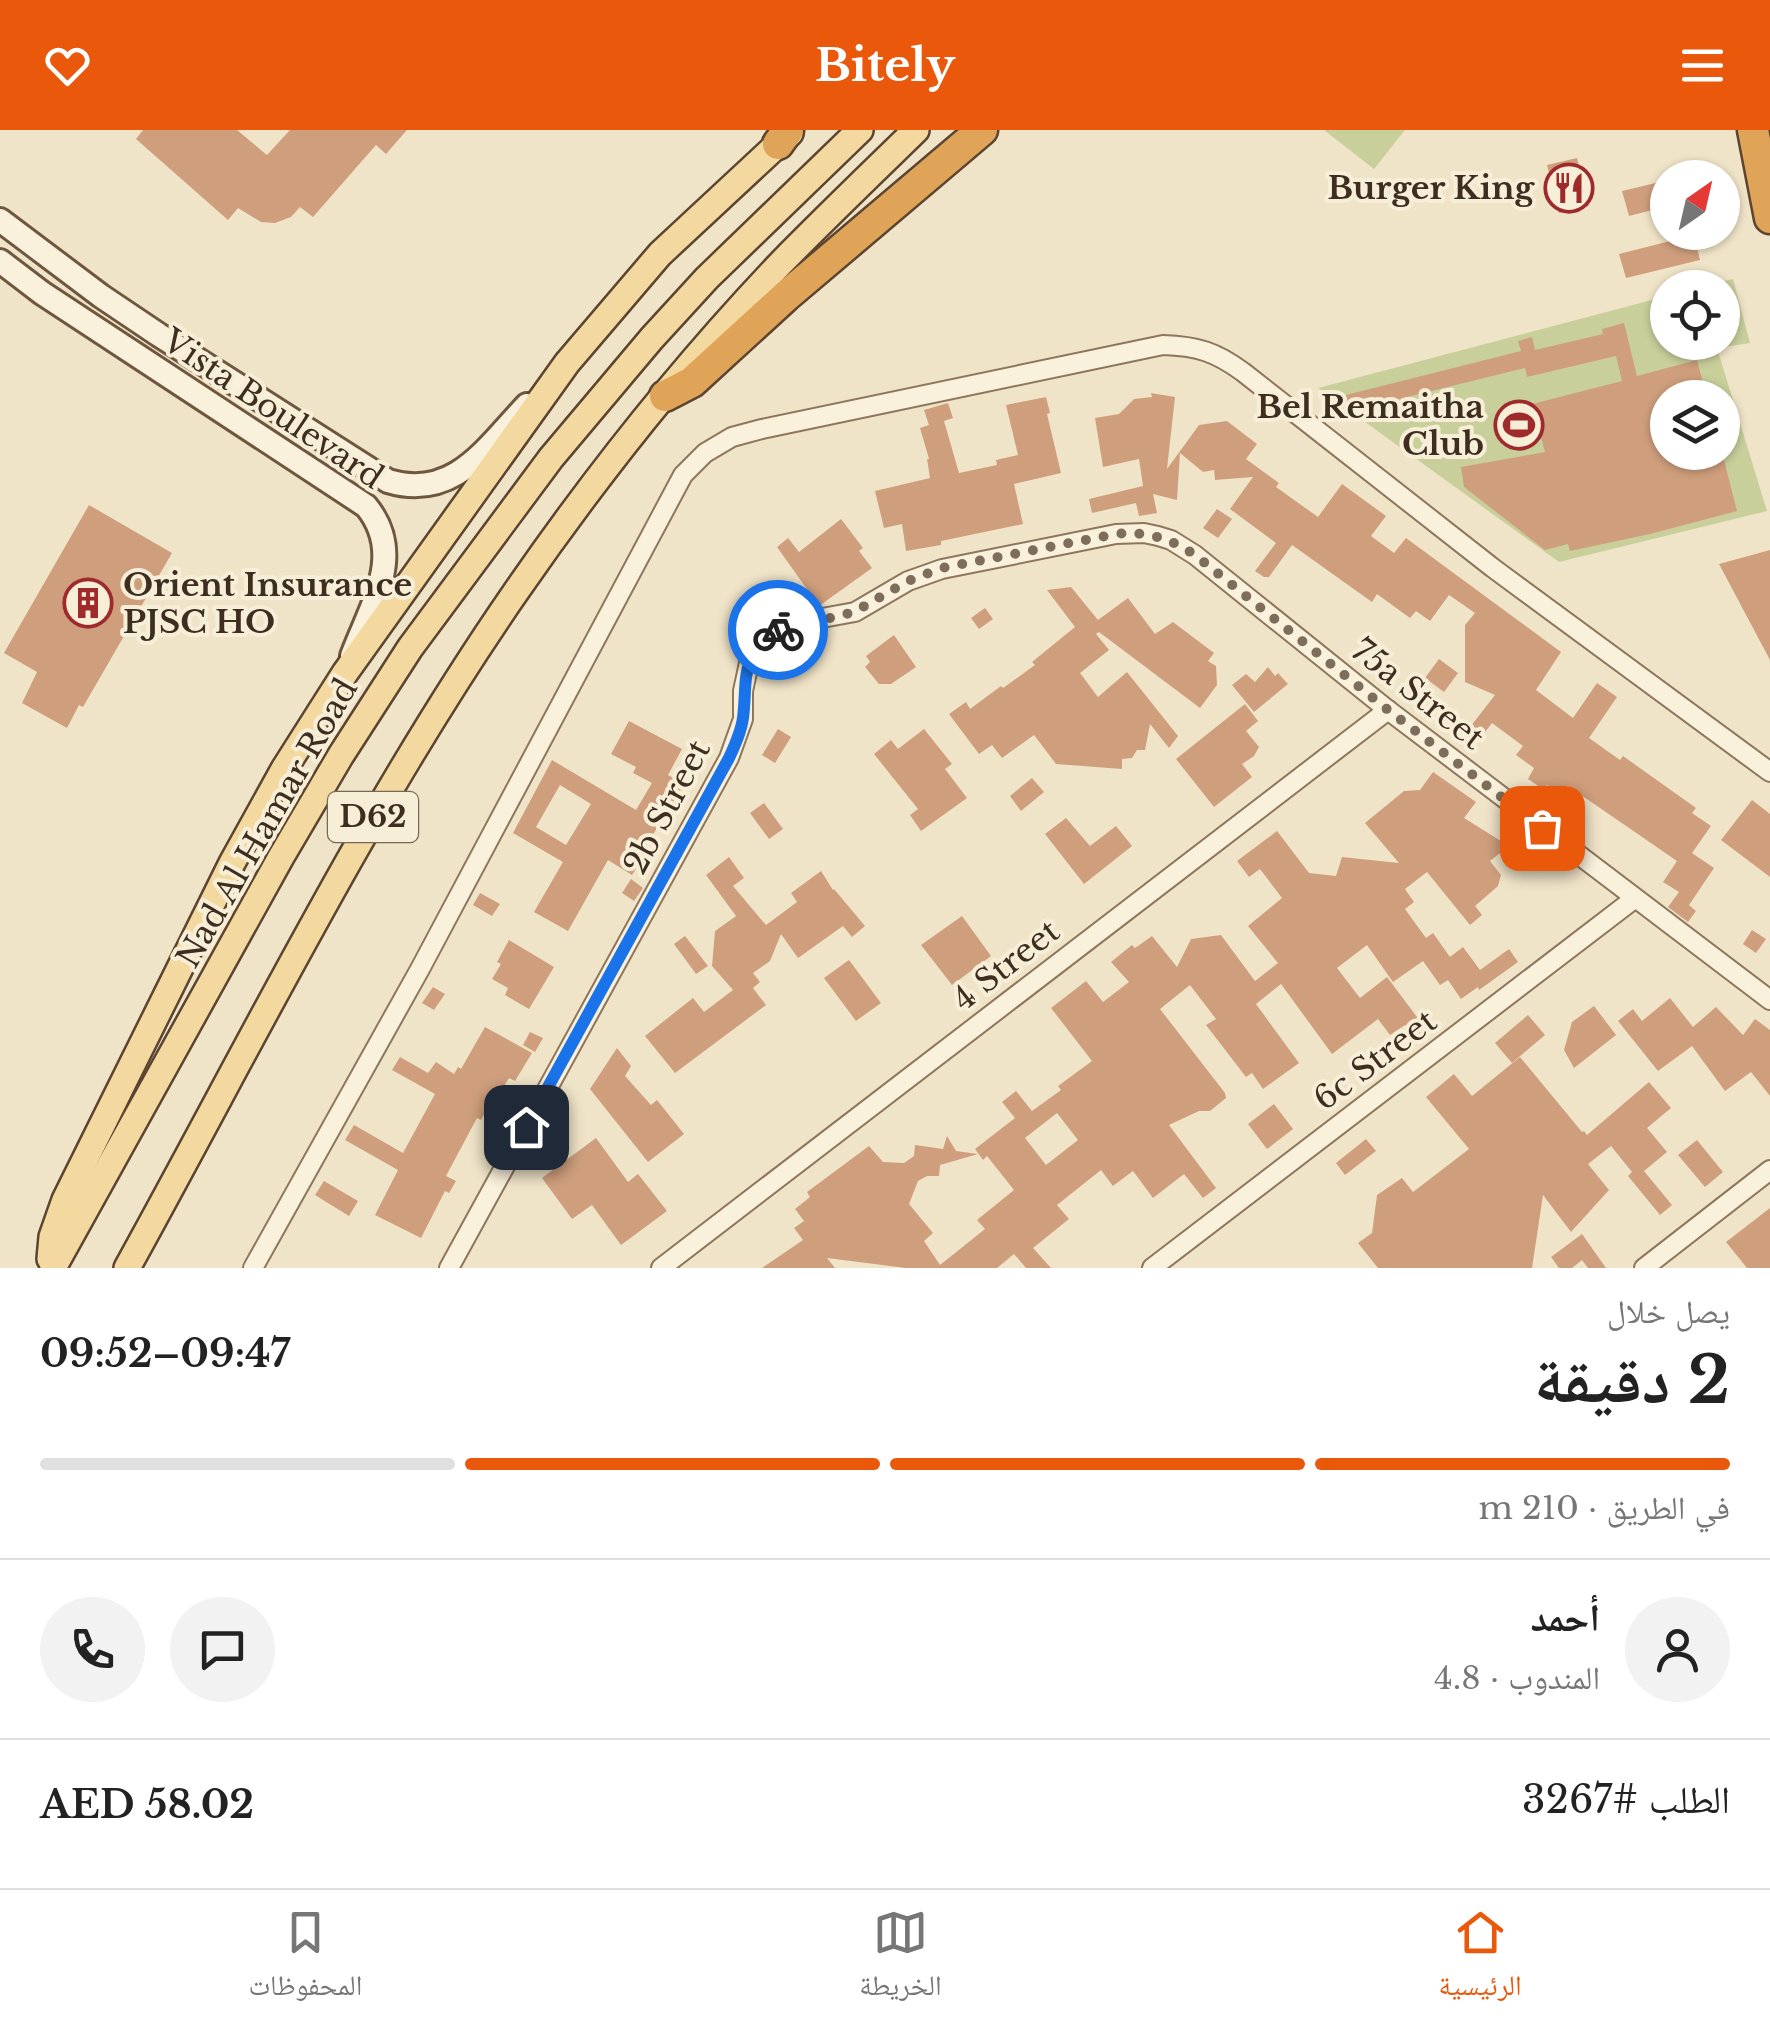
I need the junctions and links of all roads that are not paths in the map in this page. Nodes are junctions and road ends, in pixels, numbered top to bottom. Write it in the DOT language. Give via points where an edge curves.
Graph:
graph roads {
  1 [pos="860,130"];
  2 [pos="916,130"];
  3 [pos="982,130"];
  4 [pos="1752,130"];
  5 [pos="787,135"];
  6 [pos="1770,218"];
  7 [pos="0,220"];
  8 [pos="0,261"];
  9 [pos="567,363"];
  10 [pos="249,392"];
  11 [pos="665,396"];
  12 [pos="213,407"];
  13 [pos="1116,534"];
  14 [pos="345,672"];
  15 [pos="1388,710"];
  16 [pos="1770,772"];
  17 [pos="1634,899"];
  18 [pos="1770,1000"];
  19 [pos="1770,1170"];
  20 [pos="455,1266"];
  21 [pos="51,1268"];
  22 [pos="127,1268"];
  23 [pos="253,1268"];
  24 [pos="661,1268"];
  25 [pos="1152,1268"];
  26 [pos="1644,1268"];
  1 -- 21 [label="main road, Nad Al Hamar Road / D62" via="652,338 551,458 410,648 281,857"];
  2 -- 11 [label="main road, D62" via="782,263"];
  3 -- 11 [label="highway" via="692,382"];
  4 -- 6 [label="highway"];
  5 -- 9 [label="main road" via="660,254"];
  7 -- 10 [label="street, Vista Boulevard" via="100,296"];
  8 -- 12 [label="street, Vista Boulevard"];
  9 -- 10 [label="street, Vista Boulevard" via="463,471 414,486 376,475"];
  9 -- 14 [label="main road"];
  10 -- 12 [label="street" via="237,404"];
  11 -- 22 [label="main road, D62" via="542,555 405,762"];
  12 -- 14 [label="street, Vista Boulevard" via="356,498 380,528 384,572"];
  13 -- 15 [label="street, 75a Street" via="1144,533 1183,547"];
  13 -- 20 [label="street, 2b Street" via="942,568 854,612 789,624 766,640 745,677 736,745"];
  14 -- 21 [label="main road" via="284,768 175,975 65,1200 52,1237"];
  15 -- 17 [label="street, 75a Street"];
  15 -- 24 [label="street, 4 Street"];
  16 -- 23 [label="street" via="1206,350 1163,345 732,437 683,475"];
  17 -- 18 [label="street, 75a Street"];
  17 -- 25 [label="street, 6c Street"];
  19 -- 26 [label="street"];
}
